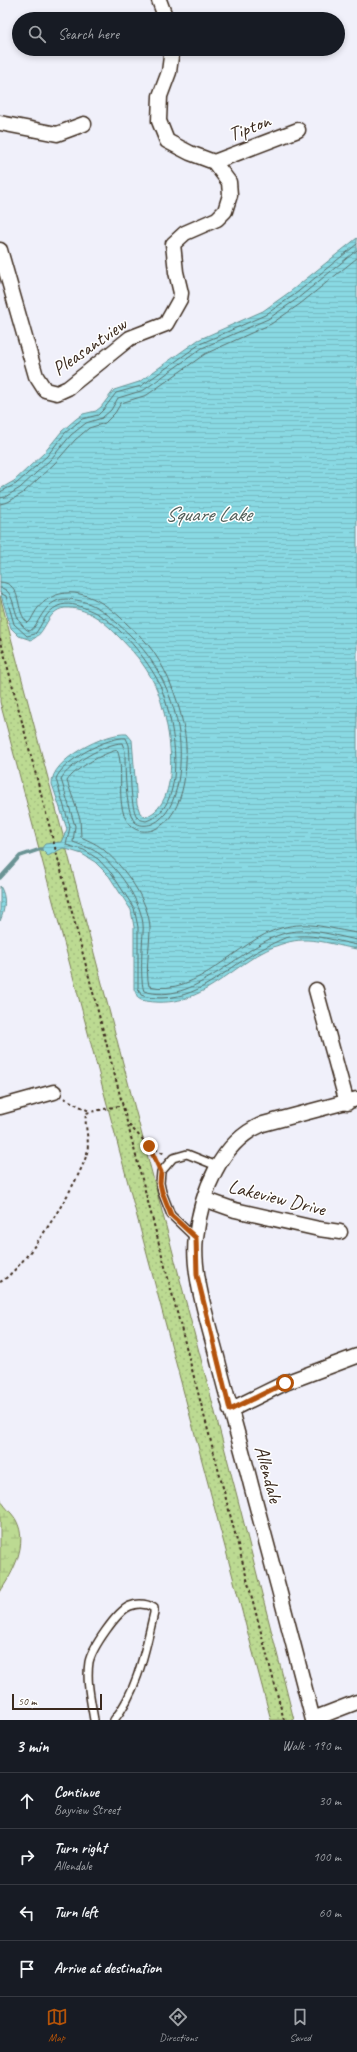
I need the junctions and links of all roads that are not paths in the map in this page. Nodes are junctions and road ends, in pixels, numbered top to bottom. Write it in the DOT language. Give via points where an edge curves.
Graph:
graph roads {
  1 [pos="159,0"];
  2 [pos="163,12"];
  3 [pos="171,56"];
  4 [pos="0,123"];
  5 [pos="84,124"];
  6 [pos="298,130"];
  7 [pos="214,162"];
  8 [pos="0,250"];
  9 [pos="316,990"];
  10 [pos="54,1092"];
  11 [pos="352,1101"];
  12 [pos="0,1107"];
  13 [pos="217,1166"];
  14 [pos="204,1199"];
  15 [pos="340,1232"];
  16 [pos="196,1238"];
  17 [pos="357,1356"];
  18 [pos="230,1410"];
  19 [pos="357,1702"];
  20 [pos="313,1719"];
  21 [pos="94,1720"];
  22 [pos="114,1720"];
  1 -- 2 [label="street"];
  3 -- 7 [label="street" via="169,72 160,96 159,121 167,141"];
  4 -- 5 [label="street" via="56,134"];
  6 -- 7 [label="street, Tipton"];
  7 -- 8 [label="street, Pleasantview" via="229,182 230,195 224,211 217,219 185,233 173,244 181,292 180,299 166,324 130,338 68,388 57,393 44,390 36,376"];
  9 -- 11 [label="street"];
  10 -- 12 [label="street"];
  11 -- 13 [label="street, Allendale" via="251,1129 229,1149"];
  13 -- 14 [label="street, Allendale"];
  13 -- 16 [label="lane" via="192,1154 180,1155 173,1158 161,1172 162,1192 171,1215"];
  14 -- 15 [label="street, Lakeview Drive" via="235,1210"];
  14 -- 16 [label="street, Allendale"];
  16 -- 18 [label="street, Allendale" via="197,1275"];
  17 -- 18 [label="street" via="285,1383"];
  18 -- 20 [label="street, Allendale"];
  19 -- 20 [label="street"];
  21 -- 22 [label="lane" via="88,1678 90,1661 99,1641 119,1615 130,1606 147,1604 154,1608 154,1613 140,1669 125,1707"];
}
